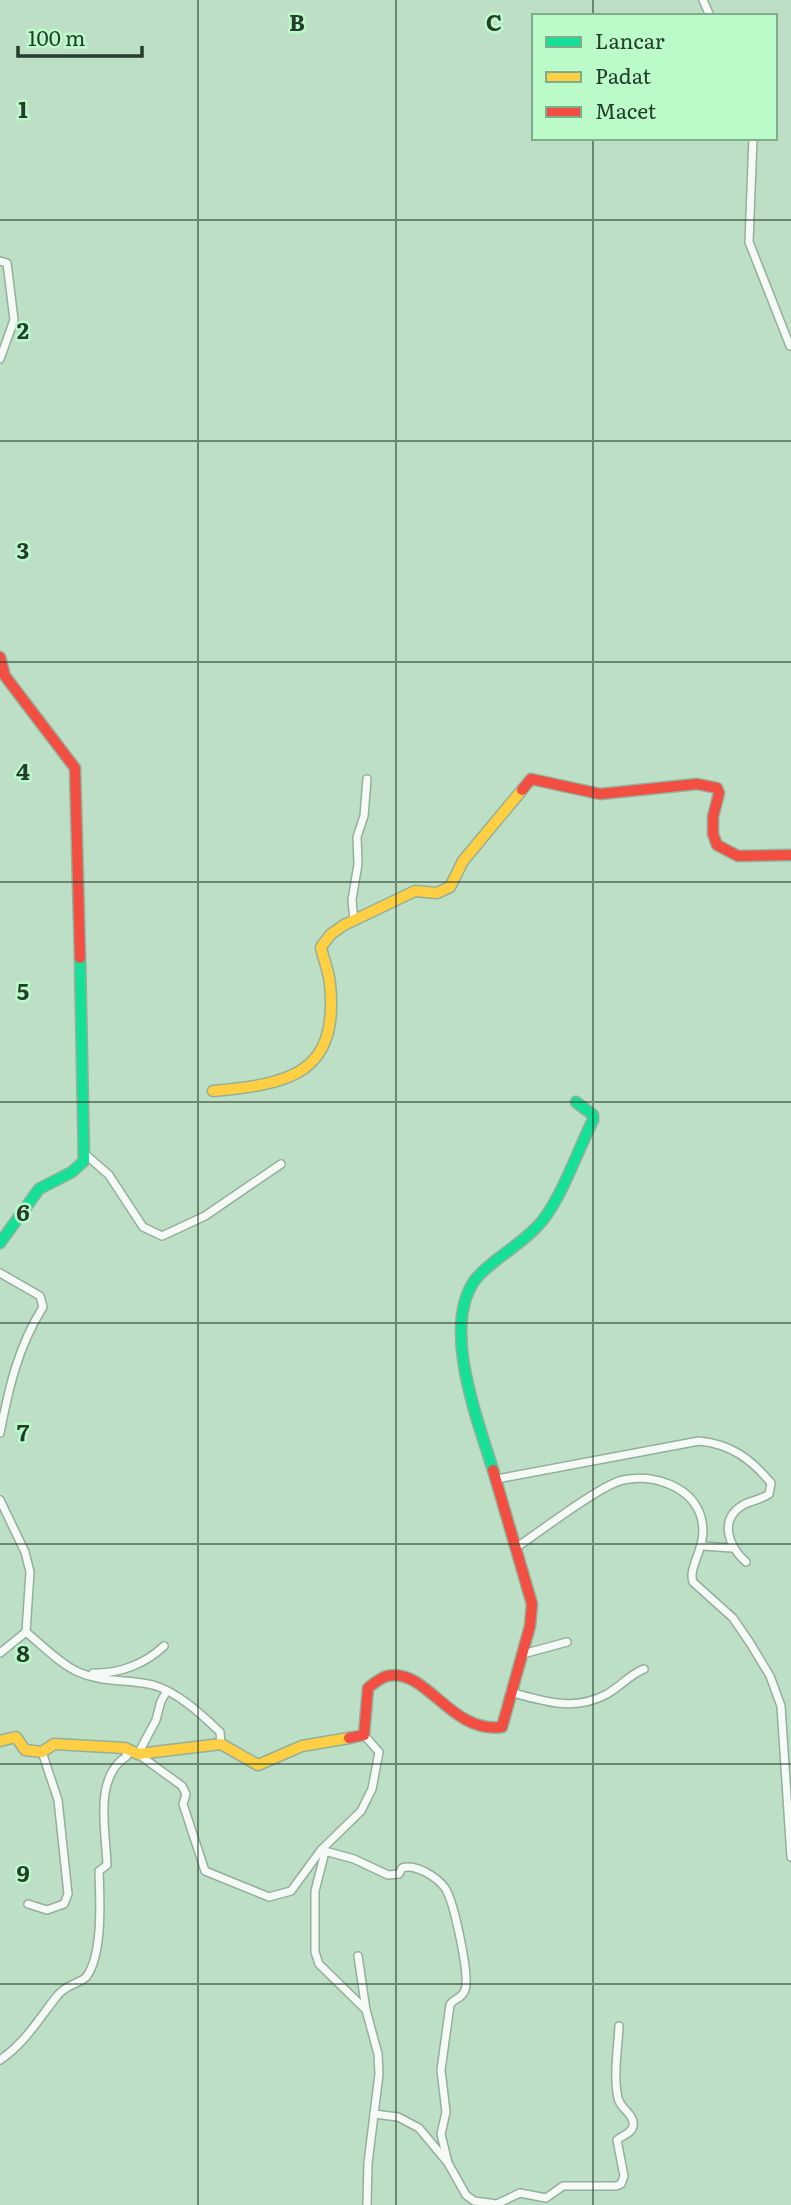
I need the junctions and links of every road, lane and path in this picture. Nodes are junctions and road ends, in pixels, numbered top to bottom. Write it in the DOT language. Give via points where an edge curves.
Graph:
graph roads {
  1 [pos="753,140"];
  2 [pos="0,261"];
  3 [pos="790,346"];
  4 [pos="0,359"];
  5 [pos="0,657"];
  6 [pos="366,779"];
  7 [pos="791,855"];
  8 [pos="354,921"];
  9 [pos="214,1091"];
  10 [pos="576,1102"];
  11 [pos="85,1154"];
  12 [pos="281,1164"];
  13 [pos="0,1243"];
  14 [pos="0,1273"];
  15 [pos="0,1433"];
  16 [pos="497,1479"];
  17 [pos="0,1500"];
  18 [pos="703,1546"];
  19 [pos="517,1547"];
  20 [pos="732,1548"];
  21 [pos="746,1562"];
  22 [pos="26,1632"];
  23 [pos="567,1642"];
  24 [pos="164,1646"];
  25 [pos="0,1653"];
  26 [pos="523,1654"];
  27 [pos="644,1670"];
  28 [pos="78,1672"];
  29 [pos="167,1691"];
  30 [pos="510,1692"];
  31 [pos="364,1735"];
  32 [pos="0,1741"];
  33 [pos="221,1744"];
  34 [pos="125,1748"];
  35 [pos="42,1752"];
  36 [pos="138,1754"];
  37 [pos="323,1851"];
  38 [pos="791,1857"];
  39 [pos="28,1904"];
  40 [pos="358,1956"];
  41 [pos="366,2010"];
  42 [pos="619,2026"];
  43 [pos="0,2060"];
  44 [pos="374,2113"];
  45 [pos="448,2163"];
  46 [pos="367,2205"];
  1 -- 3 [label="street" via="749,242"];
  2 -- 4 [label="street" via="7,263 14,320"];
  5 -- 11 [label="street" via="5,676 75,768"];
  6 -- 8 [label="street" via="352,900"];
  7 -- 8 [label="street" via="728,855 719,849 711,835 719,793 710,785 600,794 531,779 463,861 450,887 437,893 415,891"];
  8 -- 9 [label="street" via="331,934 321,947 330,979 330,1010 328,1041 320,1054 271,1084"];
  10 -- 16 [label="street" via="593,1120 545,1217 526,1240 476,1278 468,1296 463,1369"];
  11 -- 12 [label="street" via="109,1175 143,1227 162,1236 205,1216"];
  11 -- 13 [label="street" via="72,1172 39,1189"];
  14 -- 15 [label="street" via="40,1296 43,1307 25,1335 12,1372"];
  16 -- 19 [label="street"];
  16 -- 20 [label="street" via="699,1441 720,1443 763,1473 771,1487 765,1497 746,1503 733,1516 728,1530"];
  17 -- 22 [label="street" via="30,1572"];
  18 -- 19 [label="street" via="701,1517 685,1490 633,1479 610,1485"];
  18 -- 20 [label="street"];
  18 -- 38 [label="street" via="692,1572 693,1582 733,1618 770,1676 781,1706"];
  19 -- 26 [label="street" via="532,1604 531,1630"];
  20 -- 21 [label="street"];
  22 -- 25 [label="street"];
  22 -- 28 [label="street"];
  23 -- 26 [label="street"];
  24 -- 28 [label="street" via="131,1667 105,1673"];
  26 -- 30 [label="street"];
  27 -- 30 [label="street" via="579,1705"];
  28 -- 29 [label="street"];
  29 -- 33 [label="street" via="220,1732"];
  29 -- 36 [label="street"];
  30 -- 31 [label="street" via="508,1716 502,1727 493,1730 472,1726 418,1683 398,1677 380,1679 368,1688 365,1698"];
  31 -- 33 [label="street" via="302,1746 258,1765"];
  31 -- 37 [label="street" via="379,1752 372,1789 361,1811"];
  32 -- 35 [label="street" via="16,1737 25,1750"];
  33 -- 36 [label="street"];
  34 -- 35 [label="street" via="54,1744"];
  34 -- 36 [label="street"];
  34 -- 43 [label="street" via="127,1756 114,1767 104,1788 107,1865 99,1871 99,1936 88,1975 59,1993 19,2047"];
  35 -- 39 [label="street" via="58,1800 68,1894 64,1904 47,1910"];
  36 -- 37 [label="street" via="182,1786 202,1865 211,1874 269,1897 278,1896 291,1891"];
  37 -- 41 [label="street" via="315,1891 315,1952 319,1964"];
  37 -- 45 [label="street" via="387,1875 411,1867 434,1878 447,1892 466,1984 462,1996 450,2005 441,2070 446,2112 441,2134"];
  40 -- 41 [label="street"];
  41 -- 44 [label="street" via="378,2054"];
  42 -- 45 [label="street" via="616,2086 621,2107 634,2124 617,2142 624,2176 621,2184 563,2186 546,2198 520,2193 505,2203 491,2204 466,2195"];
  44 -- 45 [label="street" via="410,2121"];
  44 -- 46 [label="street"];
}
